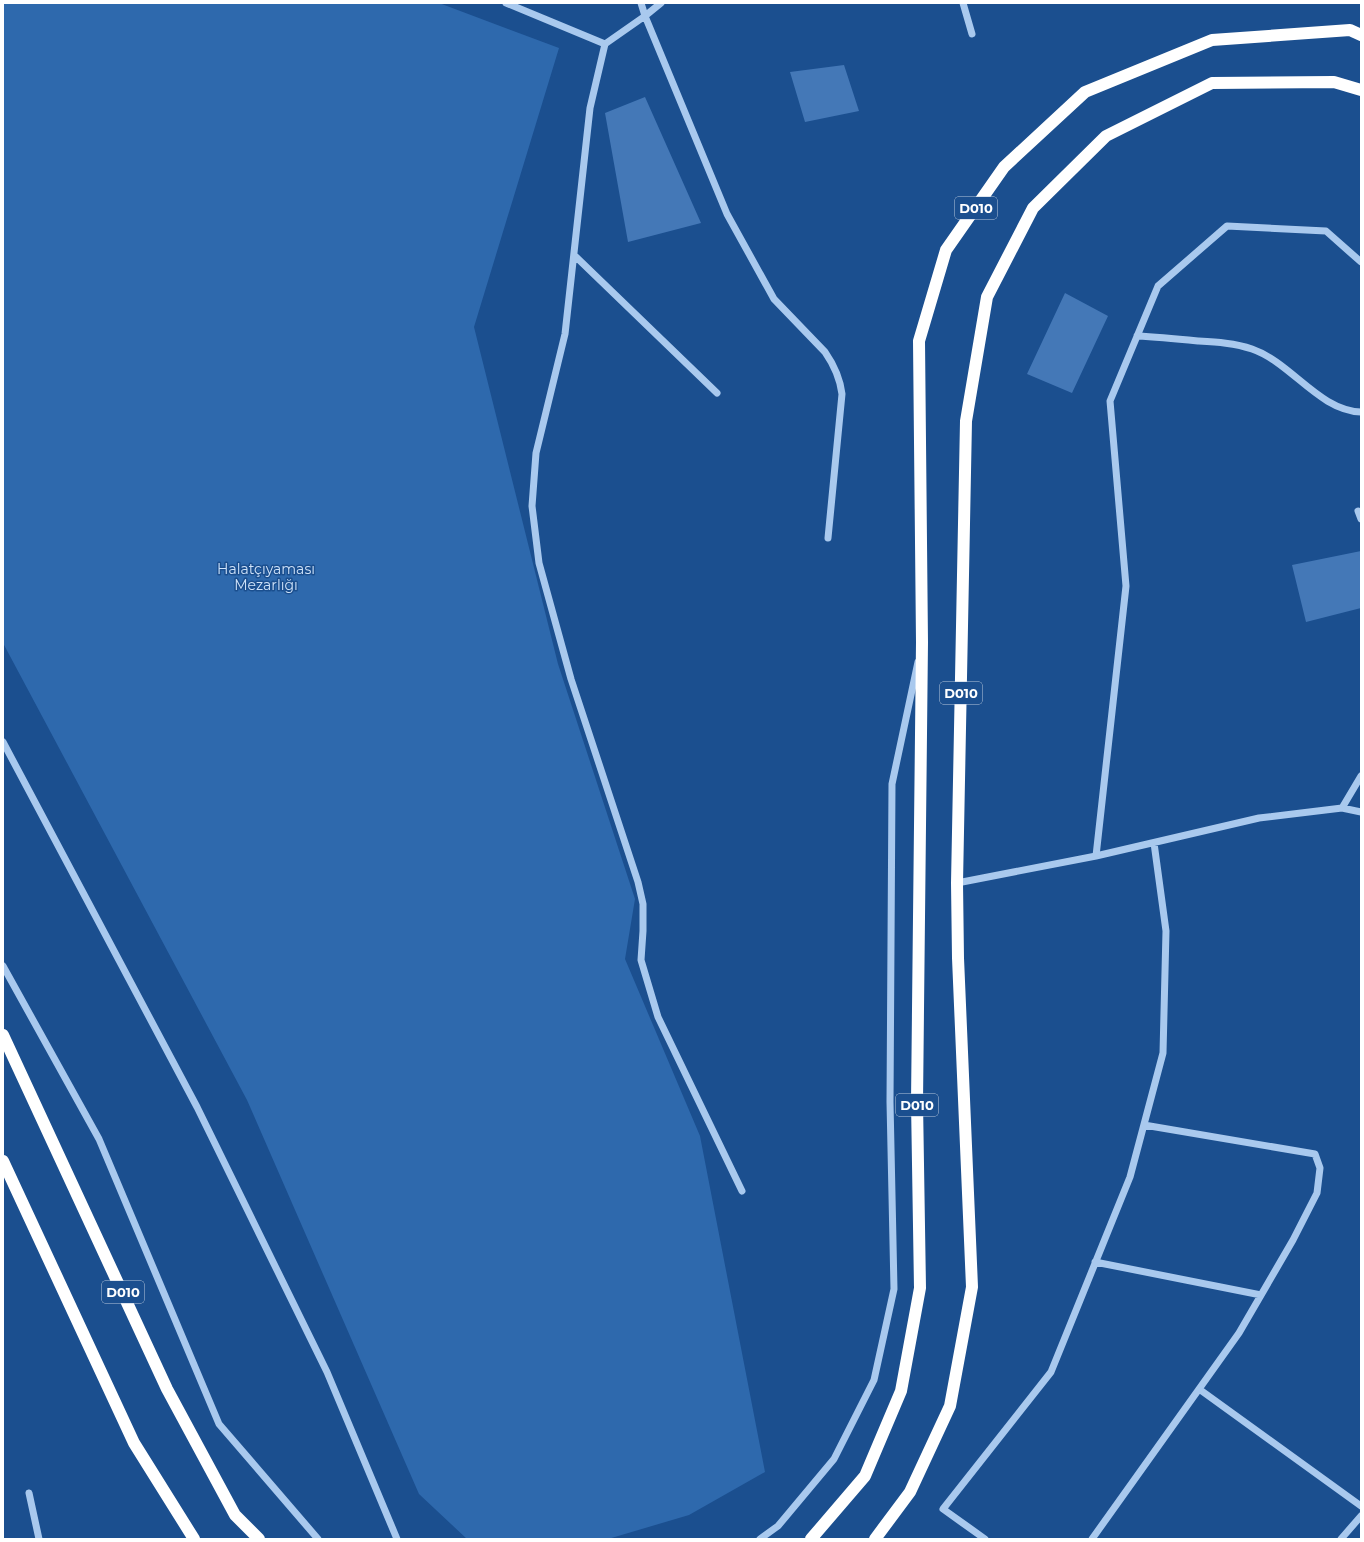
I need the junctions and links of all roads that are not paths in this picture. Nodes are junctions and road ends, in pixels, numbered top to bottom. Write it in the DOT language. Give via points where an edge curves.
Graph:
graph roads {
  1 [pos="506,3"];
  2 [pos="641,3"];
  3 [pos="661,3"];
  4 [pos="963,3"];
  5 [pos="645,16"];
  6 [pos="972,34"];
  7 [pos="1361,35"];
  8 [pos="605,44"];
  9 [pos="1361,90"];
  10 [pos="574,254"];
  11 [pos="1361,262"];
  12 [pos="1137,336"];
  13 [pos="717,393"];
  14 [pos="1361,412"];
  15 [pos="1358,511"];
  16 [pos="1361,519"];
  17 [pos="828,538"];
  18 [pos="922,642"];
  19 [pos="3,742"];
  20 [pos="1361,776"];
  21 [pos="1342,808"];
  22 [pos="1361,812"];
  23 [pos="1154,843"];
  24 [pos="1096,856"];
  25 [pos="957,883"];
  26 [pos="3,966"];
  27 [pos="3,1035"];
  28 [pos="1144,1125"];
  29 [pos="3,1161"];
  30 [pos="742,1191"];
  31 [pos="1095,1262"];
  32 [pos="1261,1295"];
  33 [pos="1199,1389"];
  34 [pos="29,1493"];
  35 [pos="1361,1506"];
  36 [pos="1361,1516"];
  37 [pos="39,1539"];
  38 [pos="194,1539"];
  39 [pos="259,1539"];
  40 [pos="318,1539"];
  41 [pos="397,1539"];
  42 [pos="760,1539"];
  43 [pos="811,1539"];
  44 [pos="875,1539"];
  45 [pos="985,1539"];
  46 [pos="1092,1539"];
  47 [pos="1341,1539"];
  1 -- 8 [label="street"];
  2 -- 5 [label="street"];
  3 -- 5 [label="street"];
  4 -- 6 [label="street"];
  5 -- 8 [label="street"];
  5 -- 17 [label="street" via="727,214 774,299 824,352 837,372 842,394"];
  7 -- 18 [label="highway, D010" via="1350,30 1212,40 1085,92 1004,168 946,250 919,342"];
  8 -- 10 [label="street" via="590,108"];
  9 -- 25 [label="highway, D010" via="1334,82 1212,83 1106,136 1033,208 987,297 966,420"];
  10 -- 13 [label="street"];
  10 -- 30 [label="street" via="565,334 536,453 532,506 539,563 571,678 638,882 643,904 641,960 658,1017"];
  11 -- 12 [label="street" via="1326,231 1227,226 1158,286"];
  12 -- 14 [label="street" via="1232,344 1252,349 1283,366 1335,406"];
  12 -- 24 [label="street" via="1110,401 1126,586"];
  15 -- 16 [label="street"];
  18 -- 42 [label="street" via="892,784 890,1102 894,1290 874,1380 834,1459 778,1526"];
  18 -- 43 [label="highway, D010" via="917,1102 920,1288 901,1391 865,1476"];
  19 -- 41 [label="street" via="197,1107 327,1372"];
  20 -- 21 [label="street"];
  21 -- 22 [label="street"];
  21 -- 23 [label="street" via="1259,818"];
  23 -- 24 [label="street"];
  23 -- 28 [label="street" via="1166,931 1163,1053"];
  24 -- 25 [label="street"];
  25 -- 44 [label="highway, D010" via="972,1287 950,1406 910,1492"];
  26 -- 40 [label="street" via="99,1139 219,1424"];
  27 -- 39 [label="highway, D010" via="167,1389 235,1515"];
  28 -- 31 [label="street" via="1130,1177"];
  28 -- 32 [label="street" via="1315,1154 1320,1168 1317,1193"];
  29 -- 38 [label="highway" via="134,1443"];
  31 -- 32 [label="street"];
  31 -- 45 [label="street" via="1051,1372 943,1509"];
  32 -- 33 [label="street"];
  33 -- 35 [label="street"];
  33 -- 46 [label="street"];
  34 -- 37 [label="street"];
  36 -- 47 [label="street"];
}
